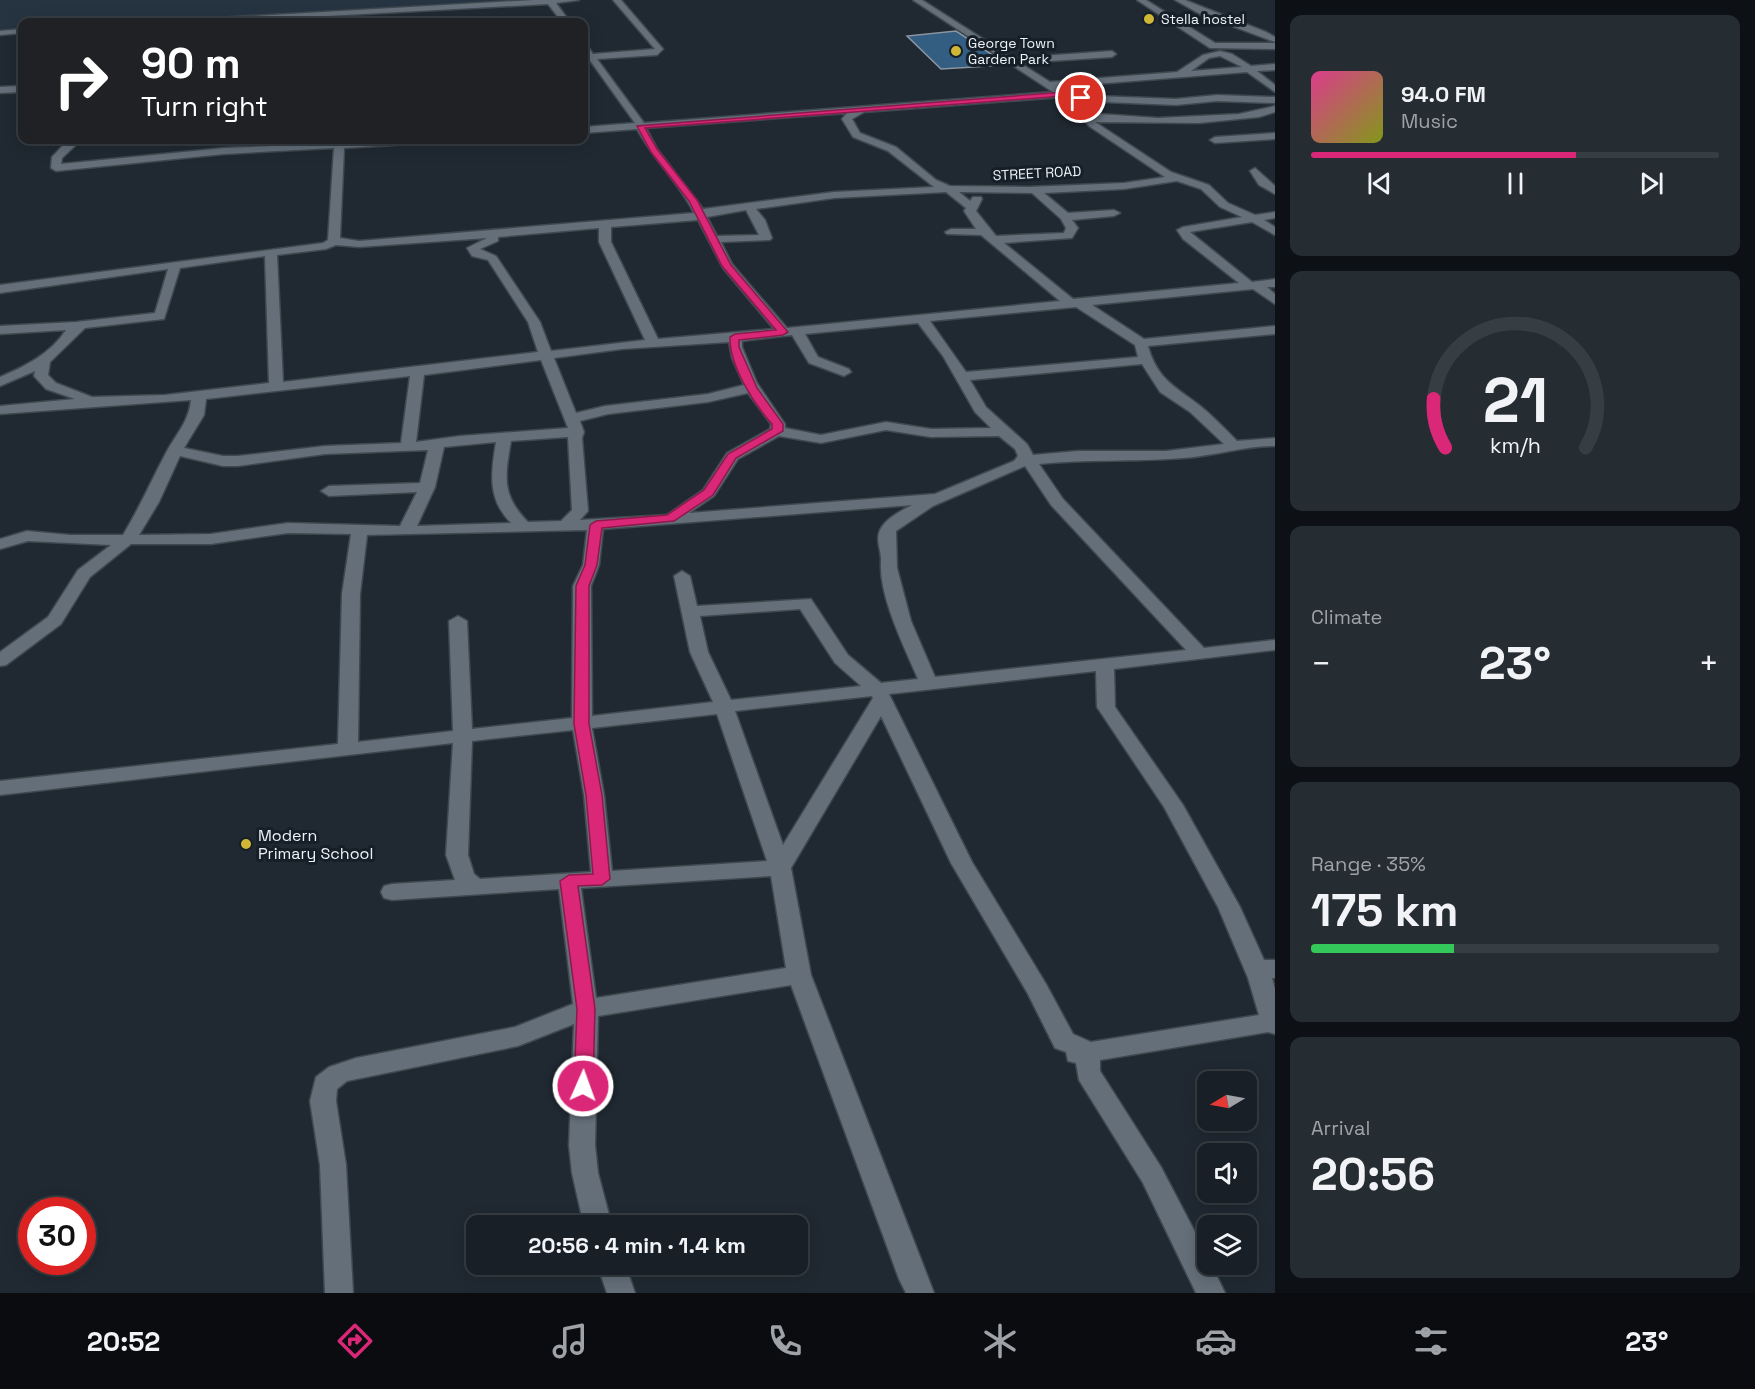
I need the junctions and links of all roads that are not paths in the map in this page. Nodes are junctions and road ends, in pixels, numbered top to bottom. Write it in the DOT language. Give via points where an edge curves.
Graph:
graph roads {
  1 [pos="574,0"];
  2 [pos="617,0"];
  3 [pos="917,0"];
  4 [pos="1141,0"];
  5 [pos="1179,0"];
  6 [pos="555,1"];
  7 [pos="442,7"];
  8 [pos="447,16"];
  9 [pos="326,18"];
  10 [pos="564,18"];
  11 [pos="1269,26"];
  12 [pos="1244,27"];
  13 [pos="18,31"];
  14 [pos="0,33"];
  15 [pos="1275,40"];
  16 [pos="1275,46"];
  17 [pos="588,53"];
  18 [pos="1112,54"];
  19 [pos="591,57"];
  20 [pos="1011,61"];
  21 [pos="1275,67"];
  22 [pos="1252,69"];
  23 [pos="1173,74"];
  24 [pos="1050,85"];
  25 [pos="18,89"];
  26 [pos="1275,89"];
  27 [pos="0,90"];
  28 [pos="1064,96"];
  29 [pos="1275,100"];
  30 [pos="1084,108"];
  31 [pos="1275,109"];
  32 [pos="861,110"];
  33 [pos="1098,117"];
  34 [pos="1269,125"];
  35 [pos="641,126"];
  36 [pos="588,130"];
  37 [pos="1215,140"];
  38 [pos="72,144"];
  39 [pos="314,144"];
  40 [pos="340,144"];
  41 [pos="1255,171"];
  42 [pos="1176,178"];
  43 [pos="948,189"];
  44 [pos="981,190"];
  45 [pos="1035,190"];
  46 [pos="1275,191"];
  47 [pos="970,206"];
  48 [pos="749,207"];
  49 [pos="1114,213"];
  50 [pos="701,215"];
  51 [pos="1275,215"];
  52 [pos="1065,217"];
  53 [pos="1253,218"];
  54 [pos="605,224"];
  55 [pos="509,232"];
  56 [pos="951,232"];
  57 [pos="1275,232"];
  58 [pos="989,236"];
  59 [pos="714,239"];
  60 [pos="334,241"];
  61 [pos="271,252"];
  62 [pos="175,265"];
  63 [pos="1275,283"];
  64 [pos="1253,286"];
  65 [pos="0,289"];
  66 [pos="1275,300"];
  67 [pos="1073,303"];
  68 [pos="920,317"];
  69 [pos="78,326"];
  70 [pos="0,330"];
  71 [pos="1275,330"];
  72 [pos="797,331"];
  73 [pos="783,332"];
  74 [pos="735,337"];
  75 [pos="653,343"];
  76 [pos="1141,343"];
  77 [pos="547,356"];
  78 [pos="45,360"];
  79 [pos="1147,360"];
  80 [pos="418,370"];
  81 [pos="844,372"];
  82 [pos="961,377"];
  83 [pos="0,382"];
  84 [pos="276,385"];
  85 [pos="752,388"];
  86 [pos="199,394"];
  87 [pos="96,400"];
  88 [pos="0,410"];
  89 [pos="575,425"];
  90 [pos="777,431"];
  91 [pos="1004,432"];
  92 [pos="504,437"];
  93 [pos="1275,442"];
  94 [pos="437,444"];
  95 [pos="1234,446"];
  96 [pos="408,447"];
  97 [pos="175,450"];
  98 [pos="1026,460"];
  99 [pos="427,487"];
  100 [pos="329,490"];
  101 [pos="940,498"];
  102 [pos="670,519"];
  103 [pos="567,524"];
  104 [pos="596,525"];
  105 [pos="523,526"];
  106 [pos="360,529"];
  107 [pos="406,531"];
  108 [pos="129,538"];
  109 [pos="0,544"];
  110 [pos="682,576"];
  111 [pos="690,611"];
  112 [pos="458,621"];
  113 [pos="1274,647"];
  114 [pos="1198,652"];
  115 [pos="0,661"];
  116 [pos="1105,663"];
  117 [pos="928,682"];
  118 [pos="880,694"];
  119 [pos="724,706"];
  120 [pos="582,724"];
  121 [pos="463,736"];
  122 [pos="348,748"];
  123 [pos="0,788"];
  124 [pos="780,868"];
  125 [pos="602,879"];
  126 [pos="569,881"];
  127 [pos="475,887"];
  128 [pos="392,892"];
  129 [pos="1266,969"];
  130 [pos="799,975"];
  131 [pos="586,1009"];
  132 [pos="1274,1023"];
  133 [pos="1079,1053"];
  134 [pos="595,1215"];
  135 [pos="615,1275"];
  136 [pos="339,1293"];
  137 [pos="621,1293"];
  138 [pos="920,1293"];
  139 [pos="1211,1293"];
  1 -- 6 [label="street"];
  2 -- 19 [label="street" via="659,49"];
  3 -- 20 [label="street"];
  4 -- 16 [label="street" via="1213,46"];
  5 -- 12 [label="street" via="1210,17"];
  6 -- 7 [label="street"];
  6 -- 10 [label="street"];
  7 -- 8 [label="street"];
  7 -- 9 [label="street"];
  11 -- 12 [label="street"];
  12 -- 15 [label="street"];
  13 -- 14 [label="street"];
  17 -- 19 [label="street"];
  18 -- 20 [label="street"];
  19 -- 35 [label="street"];
  20 -- 24 [label="street"];
  21 -- 22 [label="street"];
  22 -- 23 [label="street"];
  22 -- 23 [label="street" via="1216,54 1187,71"];
  22 -- 26 [label="street" via="1262,83"];
  23 -- 24 [label="street"];
  24 -- 28 [label="street"];
  25 -- 27 [label="street"];
  28 -- 29 [label="street" via="1176,102 1217,98"];
  28 -- 30 [label="street"];
  28 -- 30 [label="street" via="1069,109"];
  28 -- 32 [label="street"];
  30 -- 33 [label="street"];
  31 -- 34 [label="street" via="1264,110"];
  32 -- 35 [label="street"];
  32 -- 43 [label="street" via="847,119 856,135 892,149 932,182"];
  33 -- 34 [label="street"];
  33 -- 42 [label="street" via="1090,121 1092,124"];
  34 -- 37 [label="street"];
  35 -- 36 [label="street"];
  35 -- 50 [label="street" via="653,150"];
  38 -- 39 [label="street" via="57,157 56,168"];
  40 -- 60 [label="street"];
  41 -- 46 [label="street"];
  42 -- 45 [label="street, STREET ROAD" via="1124,186"];
  42 -- 53 [label="street" via="1205,187 1224,205"];
  43 -- 44 [label="street, STREET ROAD"];
  43 -- 47 [label="street"];
  43 -- 48 [label="street, STREET ROAD"];
  44 -- 45 [label="street, STREET ROAD"];
  44 -- 47 [label="street"];
  45 -- 52 [label="street"];
  47 -- 58 [label="street"];
  48 -- 50 [label="street, STREET ROAD"];
  48 -- 59 [label="street" via="766,238"];
  49 -- 52 [label="street"];
  50 -- 54 [label="street, STREET ROAD"];
  50 -- 59 [label="street"];
  51 -- 53 [label="street"];
  52 -- 58 [label="street" via="1072,228 1068,236"];
  53 -- 57 [label="street"];
  53 -- 64 [label="street" via="1183,230"];
  54 -- 55 [label="street, STREET ROAD"];
  54 -- 75 [label="street" via="605,242"];
  55 -- 60 [label="street, STREET ROAD" via="359,244"];
  55 -- 77 [label="street" via="473,248 476,254 492,258 534,322"];
  56 -- 58 [label="street"];
  58 -- 67 [label="street"];
  59 -- 73 [label="street" via="727,266"];
  60 -- 61 [label="street, STREET ROAD" via="322,247"];
  61 -- 62 [label="street, STREET ROAD"];
  61 -- 84 [label="street"];
  62 -- 65 [label="street, STREET ROAD"];
  62 -- 69 [label="street" via="160,316"];
  63 -- 64 [label="street"];
  64 -- 66 [label="street"];
  64 -- 67 [label="street"];
  67 -- 68 [label="street"];
  67 -- 76 [label="street" via="1107,319"];
  68 -- 72 [label="street"];
  68 -- 82 [label="street"];
  69 -- 70 [label="street"];
  69 -- 78 [label="street"];
  71 -- 76 [label="street"];
  72 -- 73 [label="street"];
  72 -- 81 [label="street" via="803,348 819,366"];
  73 -- 74 [label="street"];
  74 -- 75 [label="street"];
  74 -- 85 [label="street" via="734,347"];
  75 -- 77 [label="street"];
  76 -- 79 [label="street"];
  77 -- 80 [label="street"];
  77 -- 89 [label="street"];
  78 -- 83 [label="street"];
  78 -- 87 [label="street" via="41,376 47,384"];
  79 -- 82 [label="street"];
  79 -- 95 [label="street" via="1165,390 1195,409"];
  80 -- 84 [label="street"];
  80 -- 96 [label="street"];
  82 -- 91 [label="street" via="981,409"];
  84 -- 86 [label="street"];
  85 -- 89 [label="street" via="708,398 605,410"];
  85 -- 90 [label="street" via="778,424"];
  86 -- 87 [label="street" via="165,399"];
  86 -- 97 [label="street" via="197,415"];
  87 -- 88 [label="street"];
  89 -- 92 [label="street"];
  89 -- 103 [label="street" via="580,511"];
  90 -- 91 [label="street" via="821,439 885,426 931,433"];
  90 -- 102 [label="street" via="732,456 709,493"];
  91 -- 98 [label="street" via="1022,447"];
  92 -- 94 [label="street"];
  92 -- 105 [label="street" via="497,481 507,512"];
  93 -- 95 [label="street"];
  94 -- 96 [label="street"];
  94 -- 99 [label="street"];
  95 -- 98 [label="street" via="1175,454"];
  96 -- 97 [label="street" via="325,450 238,461 214,460"];
  97 -- 108 [label="street"];
  98 -- 101 [label="street"];
  98 -- 114 [label="street" via="1058,502"];
  99 -- 100 [label="street"];
  99 -- 107 [label="street"];
  101 -- 102 [label="street"];
  101 -- 117 [label="street" via="894,522 886,536 896,601"];
  102 -- 104 [label="street"];
  103 -- 104 [label="street"];
  103 -- 105 [label="street"];
  104 -- 120 [label="street" via="591,565 582,586"];
  105 -- 107 [label="street"];
  106 -- 107 [label="street"];
  106 -- 108 [label="street" via="288,528 212,539"];
  106 -- 122 [label="street" via="351,594"];
  108 -- 109 [label="street" via="77,540 27,536"];
  108 -- 115 [label="street" via="84,574 55,620"];
  110 -- 111 [label="street"];
  111 -- 118 [label="street" via="805,603 841,659"];
  111 -- 119 [label="street" via="699,652"];
  112 -- 121 [label="street"];
  113 -- 114 [label="street"];
  114 -- 116 [label="street"];
  116 -- 117 [label="street"];
  116 -- 129 [label="street" via="1106,707 1173,805"];
  117 -- 118 [label="street"];
  118 -- 119 [label="street"];
  118 -- 124 [label="street"];
  118 -- 133 [label="street" via="962,863 1064,1041"];
  119 -- 120 [label="street"];
  119 -- 124 [label="street"];
  120 -- 121 [label="street"];
  120 -- 125 [label="street"];
  121 -- 122 [label="street"];
  121 -- 127 [label="street" via="457,855 465,878"];
  122 -- 123 [label="street"];
  124 -- 125 [label="street"];
  124 -- 130 [label="street"];
  125 -- 126 [label="street"];
  126 -- 127 [label="street"];
  126 -- 131 [label="street"];
  127 -- 128 [label="street"];
  129 -- 132 [label="street"];
  130 -- 131 [label="street"];
  130 -- 138 [label="street"];
  131 -- 134 [label="street" via="582,1145"];
  131 -- 136 [label="street" via="518,1036 356,1068 325,1084 323,1101 333,1165"];
  132 -- 133 [label="street"];
  133 -- 139 [label="street" via="1152,1175"];
  135 -- 137 [label="street"];
}
